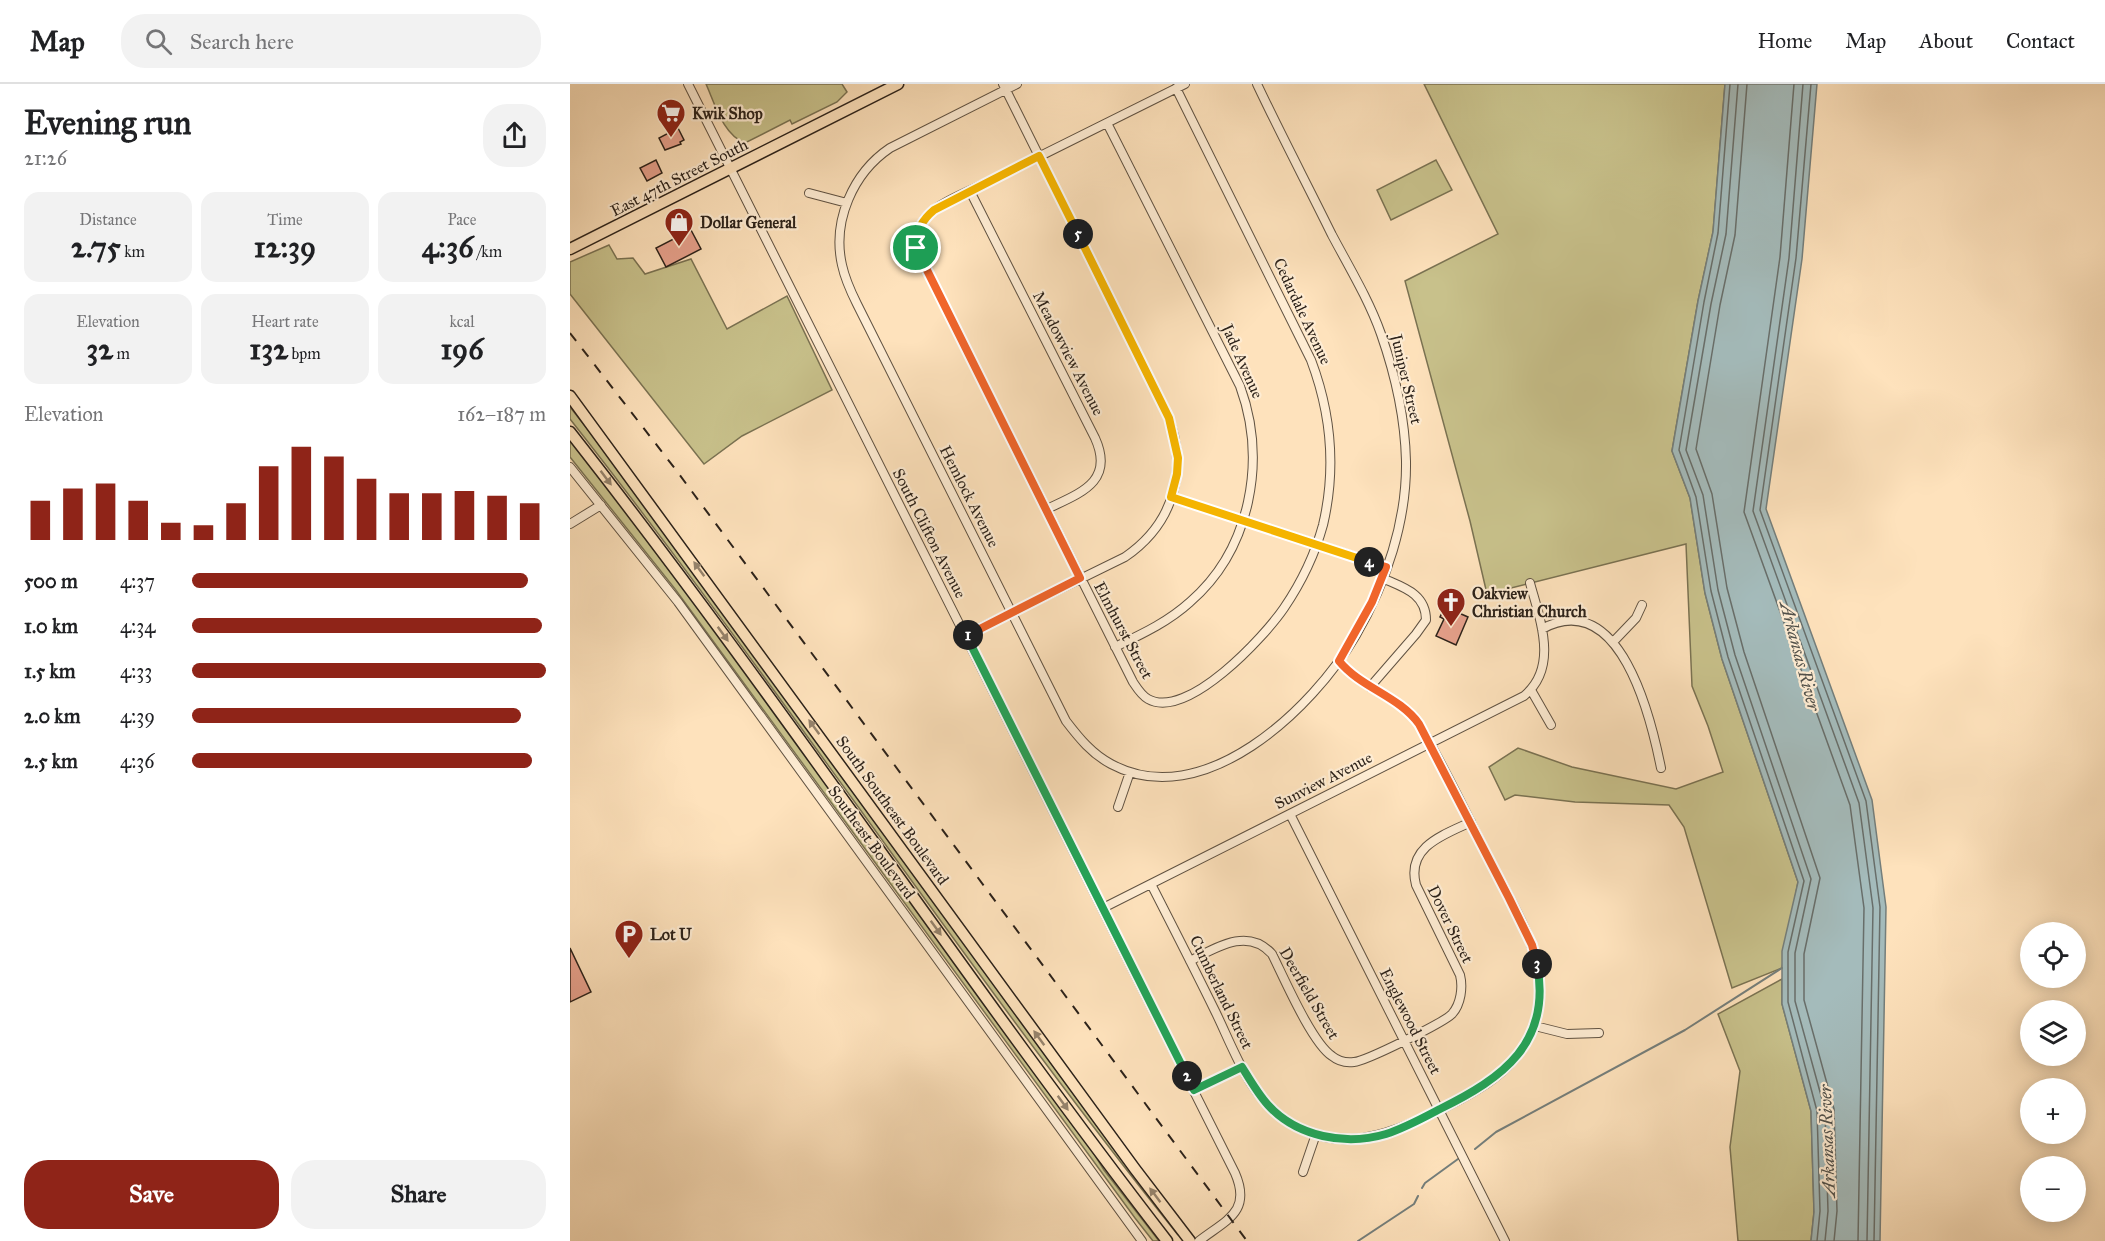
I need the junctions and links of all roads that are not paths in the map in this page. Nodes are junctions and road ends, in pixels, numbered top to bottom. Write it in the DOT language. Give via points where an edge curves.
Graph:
graph roads {
  1 [pos="688,84"];
  2 [pos="898,84"];
  3 [pos="1017,84"];
  4 [pos="1257,84"];
  5 [pos="1180,86"];
  6 [pos="1004,87"];
  7 [pos="1107,123"];
  8 [pos="1039,156"];
  9 [pos="730,168"];
  10 [pos="970,191"];
  11 [pos="809,193"];
  12 [pos="847,203"];
  13 [pos="570,249"];
  14 [pos="570,396"];
  15 [pos="570,432"];
  16 [pos="570,467"];
  17 [pos="1171,497"];
  18 [pos="601,506"];
  19 [pos="1047,510"];
  20 [pos="1243,520"];
  21 [pos="570,524"];
  22 [pos="1316,545"];
  23 [pos="1386,567"];
  24 [pos="1080,578"];
  25 [pos="1382,578"];
  26 [pos="1530,583"];
  27 [pos="1642,605"];
  28 [pos="1012,612"];
  29 [pos="1542,628"];
  30 [pos="966,635"];
  31 [pos="1614,642"];
  32 [pos="1115,647"];
  33 [pos="1339,661"];
  34 [pos="1370,687"];
  35 [pos="1531,690"];
  36 [pos="1190,694"];
  37 [pos="1551,725"];
  38 [pos="1430,744"];
  39 [pos="1661,768"];
  40 [pos="1130,772"];
  41 [pos="1118,807"];
  42 [pos="1290,814"];
  43 [pos="1471,822"];
  44 [pos="1150,884"];
  45 [pos="1102,908"];
  46 [pos="1190,961"];
  47 [pos="1535,1026"];
  48 [pos="1599,1033"];
  49 [pos="1404,1040"];
  50 [pos="1242,1067"];
  51 [pos="1194,1090"];
  52 [pos="1439,1110"];
  53 [pos="1316,1134"];
  54 [pos="1303,1172"];
  55 [pos="1142,1241"];
  56 [pos="1167,1241"];
  57 [pos="1190,1241"];
  58 [pos="1199,1241"];
  59 [pos="1505,1241"];
  1 -- 9 [label="street, South Clifton Avenue"];
  2 -- 9 [label="main road, East 47th Street South"];
  3 -- 6 [label="street, Hemlock Avenue"];
  4 -- 23 [label="street, Juniper Street" via="1376,322 1387,354 1403,420 1406,464 1400,519"];
  5 -- 7 [label="street"];
  5 -- 22 [label="street, Cedardale Avenue" via="1318,379 1329,428 1330,468 1326,507"];
  6 -- 8 [label="street"];
  6 -- 12 [label="street, Hemlock Avenue" via="885,151 862,174"];
  7 -- 8 [label="street"];
  7 -- 20 [label="street, Jade Avenue" via="1232,369 1248,409 1254,463"];
  8 -- 10 [label="street"];
  8 -- 17 [label="street" via="1169,418 1178,458"];
  9 -- 13 [label="main road, East 47th Street South"];
  9 -- 30 [label="street, South Clifton Avenue"];
  10 -- 19 [label="street, Elmhurst Street" via="927,216 918,231 917,251"];
  10 -- 19 [label="street, Meadowview Avenue" via="1102,457 1093,483"];
  11 -- 12 [label="street"];
  12 -- 28 [label="street, Hemlock Avenue" via="840,246 849,286"];
  57 -- 14 [label="main road, South Southeast Boulevard, one-way"];
  15 -- 56 [label="main road, South Southeast Boulevard, one-way" via="695,596"];
  16 -- 18 [label="street, Southeast Boulevard"];
  17 -- 20 [label="street"];
  17 -- 24 [label="street" via="1159,525 1147,540 1125,557"];
  18 -- 21 [label="street"];
  18 -- 55 [label="street, Southeast Boulevard" via="677,601"];
  19 -- 24 [label="street, Elmhurst Street"];
  20 -- 22 [label="street"];
  20 -- 32 [label="street, Jade Avenue" via="1226,559 1198,595 1164,623"];
  22 -- 23 [label="street"];
  22 -- 36 [label="street, Cedardale Avenue" via="1294,592 1260,638 1233,664"];
  23 -- 25 [label="street, Juniper Street"];
  24 -- 28 [label="street"];
  24 -- 32 [label="street, Elmhurst Street"];
  25 -- 33 [label="street, Juniper Street"];
  25 -- 34 [label="street" via="1415,592 1426,620"];
  26 -- 29 [label="street"];
  27 -- 31 [label="street" via="1636,618"];
  28 -- 30 [label="street"];
  28 -- 40 [label="street, Hemlock Avenue" via="1066,721 1097,756"];
  29 -- 31 [label="street" via="1581,622 1599,629"];
  29 -- 35 [label="street" via="1543,665"];
  30 -- 45 [label="street, South Clifton Avenue"];
  31 -- 39 [label="street" via="1649,718"];
  32 -- 36 [label="street, Elmhurst Street" via="1137,688 1148,699 1171,702"];
  33 -- 34 [label="street"];
  33 -- 40 [label="street, Juniper Street" via="1288,717 1223,763 1170,777"];
  34 -- 38 [label="street" via="1409,712"];
  35 -- 37 [label="street"];
  35 -- 38 [label="street, Sunview Avenue"];
  38 -- 42 [label="street, Sunview Avenue"];
  38 -- 43 [label="street"];
  40 -- 41 [label="street"];
  42 -- 44 [label="street, Sunview Avenue"];
  42 -- 49 [label="street, Englewood Street"];
  43 -- 47 [label="street" via="1536,958 1540,995"];
  43 -- 49 [label="street, Dover Street" via="1430,843 1417,856 1416,885 1462,986 1451,1014"];
  44 -- 45 [label="street, Sunview Avenue"];
  44 -- 46 [label="street, Cumberland Street"];
  45 -- 51 [label="street, South Clifton Avenue"];
  46 -- 49 [label="street, Deerfield Street" via="1239,939 1263,945 1272,954 1318,1042 1339,1060 1363,1060"];
  46 -- 50 [label="street, Cumberland Street"];
  47 -- 48 [label="street" via="1567,1034"];
  47 -- 52 [label="street, Cumberland Street" via="1522,1050 1500,1075"];
  49 -- 52 [label="street, Englewood Street"];
  50 -- 51 [label="street"];
  50 -- 53 [label="street, Cumberland Street" via="1268,1105 1293,1124"];
  51 -- 58 [label="street, South Clifton Avenue" via="1241,1192 1240,1205 1230,1218"];
  52 -- 53 [label="street, Cumberland Street" via="1374,1137 1352,1139"];
  52 -- 59 [label="street, Englewood Street"];
  53 -- 54 [label="street"];
}
